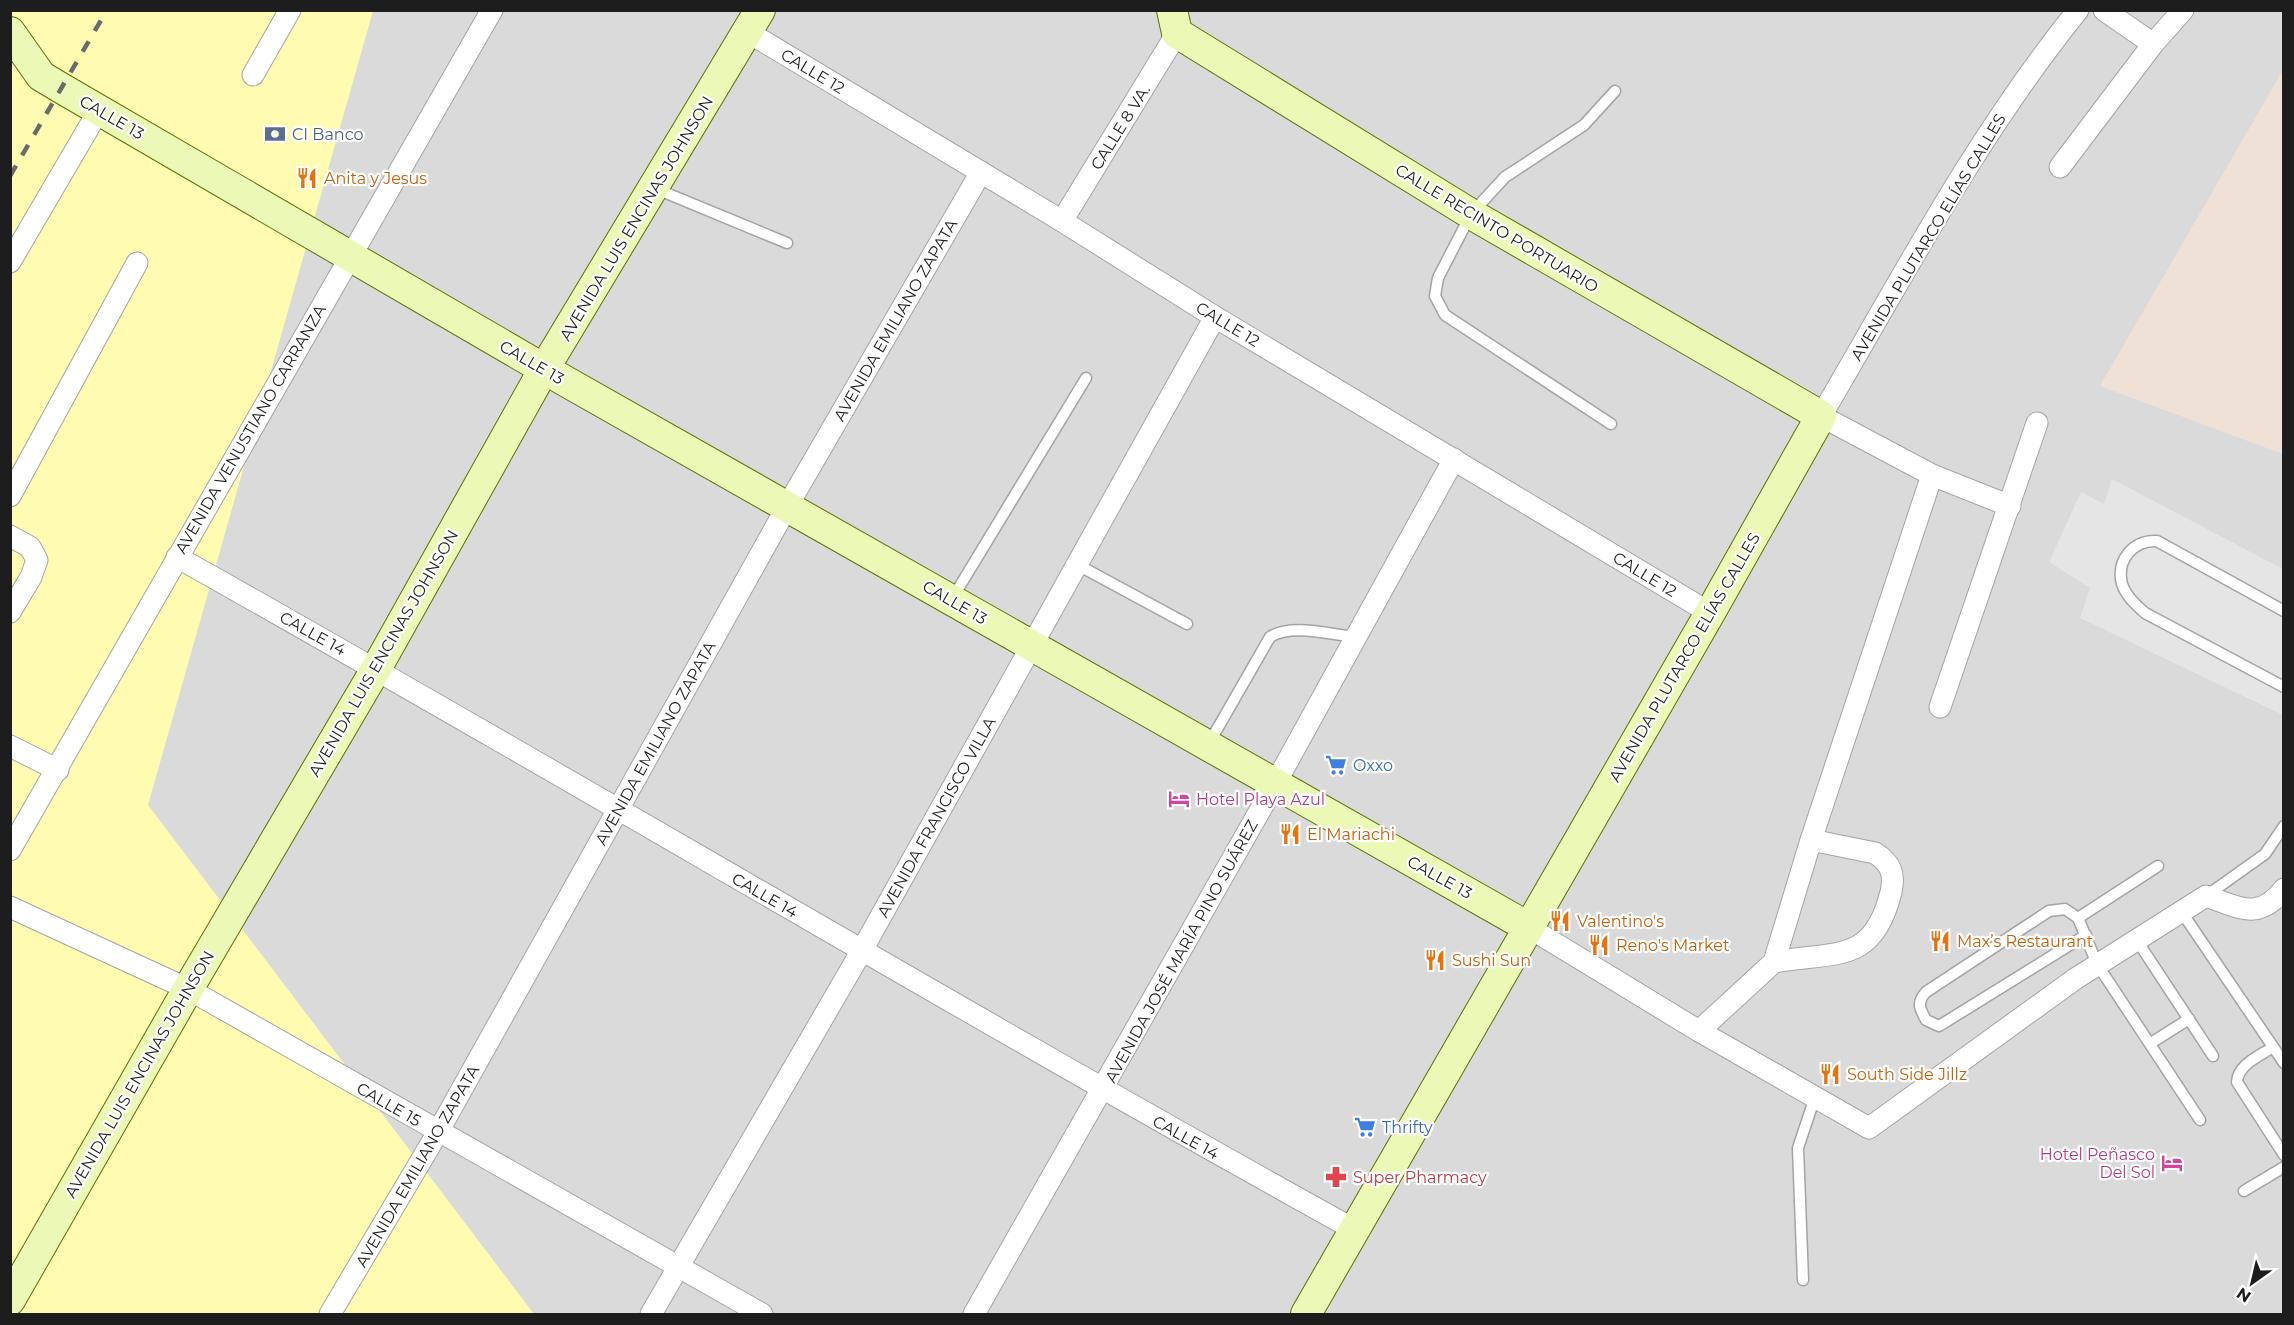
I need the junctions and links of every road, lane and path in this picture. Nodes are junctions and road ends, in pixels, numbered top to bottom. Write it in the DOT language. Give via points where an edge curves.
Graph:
graph roads {
  1 [pos="290,10"];
  2 [pos="492,10"];
  3 [pos="2078,10"];
  4 [pos="2104,10"];
  5 [pos="2183,10"];
  6 [pos="754,21"];
  7 [pos="1175,22"];
  8 [pos="10,32"];
  9 [pos="2153,44"];
  10 [pos="10,73"];
  11 [pos="253,75"];
  12 [pos="41,76"];
  13 [pos="1614,91"];
  14 [pos="99,110"];
  15 [pos="2060,166"];
  16 [pos="981,172"];
  17 [pos="654,188"];
  18 [pos="1471,214"];
  19 [pos="1062,221"];
  20 [pos="787,243"];
  21 [pos="351,255"];
  22 [pos="10,262"];
  23 [pos="137,263"];
  24 [pos="1215,317"];
  25 [pos="544,369"];
  26 [pos="1086,378"];
  27 [pos="1821,416"];
  28 [pos="2037,423"];
  29 [pos="1611,424"];
  30 [pos="1454,459"];
  31 [pos="1932,475"];
  32 [pos="10,496"];
  33 [pos="788,506"];
  34 [pos="2010,506"];
  35 [pos="10,536"];
  36 [pos="177,557"];
  37 [pos="1076,564"];
  38 [pos="952,600"];
  39 [pos="2283,611"];
  40 [pos="10,612"];
  41 [pos="1710,613"];
  42 [pos="1187,624"];
  43 [pos="1356,637"];
  44 [pos="1031,646"];
  45 [pos="376,669"];
  46 [pos="2283,687"];
  47 [pos="1940,707"];
  48 [pos="10,746"];
  49 [pos="1208,746"];
  50 [pos="58,770"];
  51 [pos="1275,784"];
  52 [pos="618,809"];
  53 [pos="2283,826"];
  54 [pos="1811,840"];
  55 [pos="10,850"];
  56 [pos="2158,866"];
  57 [pos="2283,889"];
  58 [pos="2206,896"];
  59 [pos="10,907"];
  60 [pos="2181,911"];
  61 [pos="2078,918"];
  62 [pos="1528,927"];
  63 [pos="2086,935"];
  64 [pos="2136,939"];
  65 [pos="861,952"];
  66 [pos="1774,962"];
  67 [pos="2097,964"];
  68 [pos="188,989"];
  69 [pos="2189,1019"];
  70 [pos="1699,1031"];
  71 [pos="2151,1044"];
  72 [pos="2273,1047"];
  73 [pos="2213,1056"];
  74 [pos="2283,1063"];
  75 [pos="1103,1090"];
  76 [pos="1815,1096"];
  77 [pos="2200,1120"];
  78 [pos="438,1132"];
  79 [pos="2283,1155"];
  80 [pos="2283,1167"];
  81 [pos="2244,1191"];
  82 [pos="1354,1230"];
  83 [pos="678,1268"];
  84 [pos="1803,1280"];
  85 [pos="10,1300"];
  86 [pos="330,1314"];
  87 [pos="651,1314"];
  88 [pos="762,1314"];
  89 [pos="974,1314"];
  90 [pos="1306,1314"];
  1 -- 11 [label="street"];
  2 -- 21 [label="street, AVENIDA VENUSTIANO CARRANZA"];
  3 -- 27 [label="street, AVENIDA PLUTARCO ELÍAS CALLES" via="2035,63 1998,119"];
  4 -- 9 [label="street"];
  5 -- 9 [label="street"];
  6 -- 16 [label="street, CALLE 12"];
  6 -- 17 [label="street, AVENIDA LUIS ENCINAS JOHNSON"];
  7 -- 18 [label="street, CALLE RECINTO PORTUARIO"];
  7 -- 19 [label="street, CALLE 8 VA."];
  8 -- 12 [label="street"];
  9 -- 15 [label="street"];
  10 -- 12 [label="street"];
  12 -- 14 [label="street, CALLE 13"];
  13 -- 18 [label="lane" via="1584,125 1505,177"];
  14 -- 21 [label="street, CALLE 13"];
  14 -- 22 [label="street"];
  16 -- 19 [label="street, CALLE 12"];
  16 -- 33 [label="street, AVENIDA EMILIANO ZAPATA"];
  17 -- 20 [label="lane"];
  17 -- 25 [label="street, AVENIDA LUIS ENCINAS JOHNSON"];
  18 -- 27 [label="street, CALLE RECINTO PORTUARIO"];
  18 -- 29 [label="lane" via="1438,278 1435,296 1446,315"];
  19 -- 24 [label="street, CALLE 12"];
  21 -- 25 [label="street, CALLE 13"];
  21 -- 36 [label="street, AVENIDA VENUSTIANO CARRANZA"];
  23 -- 32 [label="street"];
  24 -- 30 [label="street, CALLE 12"];
  24 -- 37 [label="street, AVENIDA FRANCISCO VILLA"];
  25 -- 33 [label="street, CALLE 13"];
  25 -- 45 [label="street, AVENIDA LUIS ENCINAS JOHNSON"];
  26 -- 38 [label="lane"];
  27 -- 31 [label="street"];
  27 -- 41 [label="street, AVENIDA PLUTARCO ELÍAS CALLES"];
  28 -- 34 [label="street"];
  30 -- 41 [label="street, CALLE 12"];
  30 -- 43 [label="street, AVENIDA JOSÉ MARÍA PINO SUÁREZ"];
  31 -- 34 [label="street"];
  31 -- 54 [label="street"];
  33 -- 38 [label="street, CALLE 13"];
  33 -- 52 [label="street, AVENIDA EMILIANO ZAPATA"];
  34 -- 47 [label="street"];
  35 -- 40 [label="street" via="34,553 37,560"];
  36 -- 45 [label="street, CALLE 14"];
  36 -- 50 [label="street, AVENIDA VENUSTIANO CARRANZA"];
  37 -- 42 [label="lane"];
  37 -- 44 [label="street, AVENIDA FRANCISCO VILLA"];
  38 -- 44 [label="street, CALLE 13"];
  39 -- 46 [label="lane" via="2157,541 2135,545 2122,562 2122,586 2145,614"];
  41 -- 62 [label="street, AVENIDA PLUTARCO ELÍAS CALLES"];
  43 -- 49 [label="lane" via="1290,631 1270,637"];
  43 -- 51 [label="street, AVENIDA JOSÉ MARÍA PINO SUÁREZ"];
  44 -- 49 [label="street, CALLE 13"];
  44 -- 65 [label="street, AVENIDA FRANCISCO VILLA"];
  45 -- 52 [label="street, CALLE 14"];
  45 -- 68 [label="street, AVENIDA LUIS ENCINAS JOHNSON"];
  48 -- 50 [label="street"];
  49 -- 51 [label="street, CALLE 13"];
  50 -- 55 [label="street, AVENIDA VENUSTIANO CARRANZA"];
  51 -- 62 [label="street, CALLE 13"];
  51 -- 75 [label="street, AVENIDA JOSÉ MARÍA PINO SUÁREZ"];
  52 -- 65 [label="street, CALLE 14"];
  52 -- 78 [label="street, AVENIDA EMILIANO ZAPATA"];
  53 -- 58 [label="lane" via="2265,854"];
  54 -- 66 [label="street"];
  54 -- 66 [label="street" via="1883,858 1894,881 1885,915 1871,938 1855,949"];
  56 -- 61 [label="lane"];
  57 -- 58 [label="street" via="2268,907 2255,911"];
  58 -- 60 [label="street"];
  59 -- 68 [label="street, CALLE 15"];
  60 -- 64 [label="street"];
  60 -- 72 [label="lane"];
  61 -- 63 [label="lane"];
  61 -- 63 [label="lane" via="2065,909 2049,911 1926,992 1919,1008 1926,1020 1939,1026"];
  62 -- 70 [label="street, CALLE 13"];
  62 -- 82 [label="street, AVENIDA PLUTARCO ELÍAS CALLES"];
  63 -- 67 [label="lane"];
  64 -- 67 [label="street"];
  64 -- 69 [label="lane"];
  65 -- 75 [label="street, CALLE 14"];
  65 -- 83 [label="street, AVENIDA FRANCISCO VILLA"];
  66 -- 70 [label="street"];
  67 -- 71 [label="lane"];
  67 -- 76 [label="street, CALLE 13" via="1869,1128"];
  68 -- 78 [label="street, CALLE 15"];
  68 -- 85 [label="street, AVENIDA LUIS ENCINAS JOHNSON"];
  69 -- 71 [label="lane"];
  69 -- 73 [label="lane"];
  70 -- 76 [label="street, CALLE 13"];
  71 -- 77 [label="lane"];
  72 -- 74 [label="lane"];
  72 -- 79 [label="lane" via="2245,1065 2237,1082"];
  75 -- 82 [label="street, CALLE 14"];
  75 -- 89 [label="street, AVENIDA JOSÉ MARÍA PINO SUÁREZ"];
  76 -- 84 [label="lane" via="1798,1148"];
  78 -- 83 [label="street, CALLE 15"];
  78 -- 86 [label="street, AVENIDA EMILIANO ZAPATA"];
  80 -- 81 [label="lane"];
  82 -- 90 [label="street, AVENIDA PLUTARCO ELÍAS CALLES"];
  83 -- 87 [label="street, AVENIDA FRANCISCO VILLA"];
  83 -- 88 [label="street, CALLE 15"];
}
